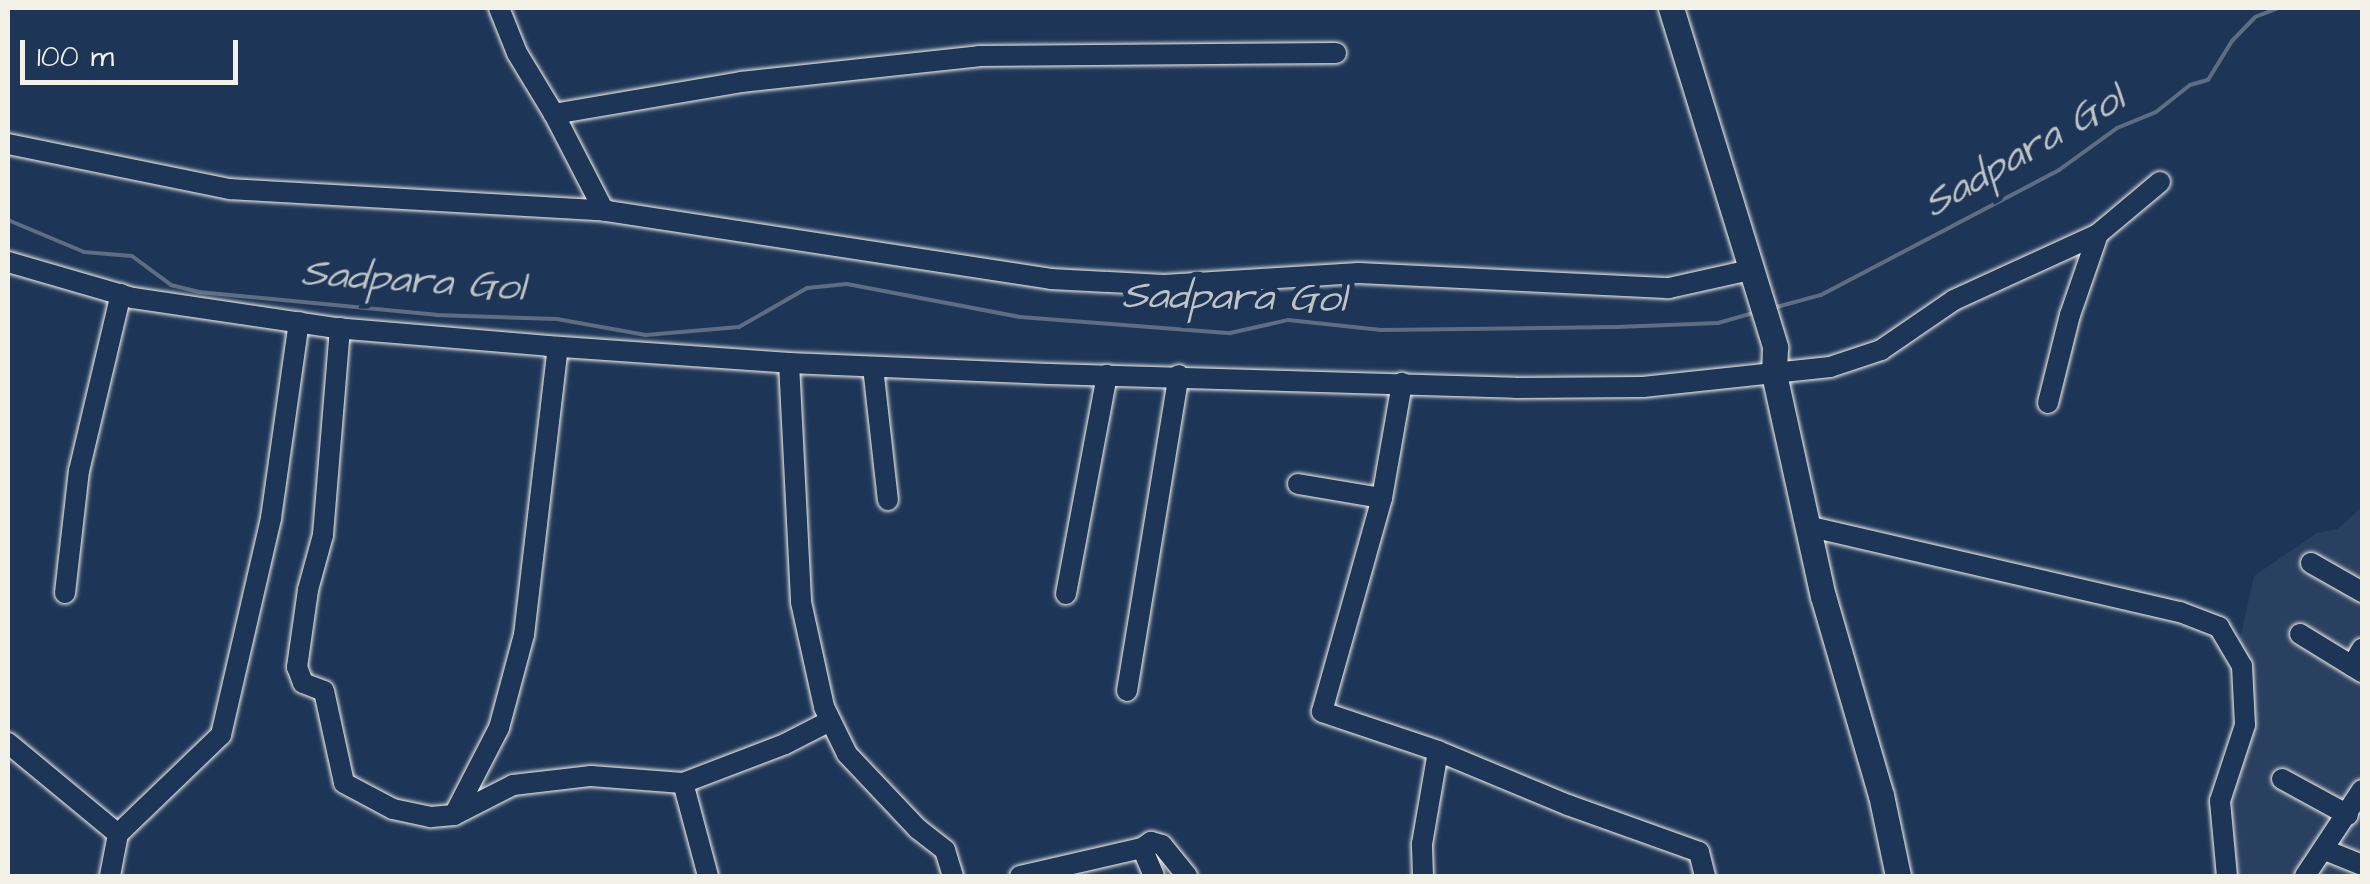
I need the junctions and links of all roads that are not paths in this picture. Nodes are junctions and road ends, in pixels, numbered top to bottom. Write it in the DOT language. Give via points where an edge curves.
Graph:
graph roads {
  1 [pos="499,8"];
  2 [pos="1671,8"];
  3 [pos="1336,54"];
  4 [pos="554,114"];
  5 [pos="8,144"];
  6 [pos="2160,182"];
  7 [pos="604,211"];
  8 [pos="2098,234"];
  9 [pos="8,262"];
  10 [pos="1752,274"];
  11 [pos="121,294"];
  12 [pos="299,322"];
  13 [pos="340,328"];
  14 [pos="558,347"];
  15 [pos="789,363"];
  16 [pos="873,366"];
  17 [pos="1107,374"];
  18 [pos="1774,374"];
  19 [pos="1179,375"];
  20 [pos="1402,383"];
  21 [pos="2048,404"];
  22 [pos="1298,484"];
  23 [pos="1382,498"];
  24 [pos="888,500"];
  25 [pos="1808,526"];
  26 [pos="2310,563"];
  27 [pos="2362,592"];
  28 [pos="66,593"];
  29 [pos="1066,594"];
  30 [pos="2300,634"];
  31 [pos="2359,662"];
  32 [pos="1127,691"];
  33 [pos="830,721"];
  34 [pos="8,743"];
  35 [pos="1438,751"];
  36 [pos="2282,779"];
  37 [pos="684,783"];
  38 [pos="2362,790"];
  39 [pos="454,815"];
  40 [pos="2352,820"];
  41 [pos="118,834"];
  42 [pos="1142,848"];
  43 [pos="2325,850"];
  44 [pos="2362,866"];
  45 [pos="110,876"];
  46 [pos="708,876"];
  47 [pos="953,876"];
  48 [pos="1020,876"];
  49 [pos="1154,876"];
  50 [pos="1187,876"];
  51 [pos="1423,876"];
  52 [pos="1705,876"];
  53 [pos="1898,876"];
  54 [pos="2227,876"];
  55 [pos="2305,876"];
  1 -- 4 [label="street" via="516,53"];
  2 -- 10 [label="main road"];
  3 -- 4 [label="street" via="978,56 741,82"];
  4 -- 7 [label="street"];
  5 -- 7 [label="street" via="230,189"];
  6 -- 8 [label="street"];
  7 -- 10 [label="street" via="1051,280 1164,285 1359,274 1669,288"];
  8 -- 18 [label="street" via="1954,300 1881,350 1830,368"];
  8 -- 21 [label="street"];
  9 -- 11 [label="street"];
  10 -- 18 [label="main road" via="1775,347"];
  11 -- 12 [label="street"];
  11 -- 28 [label="street" via="79,471"];
  12 -- 13 [label="street"];
  12 -- 41 [label="street" via="270,518 220,735"];
  13 -- 14 [label="street"];
  13 -- 39 [label="street" via="323,535 297,666 303,683 324,691 344,783 393,809"];
  14 -- 15 [label="street"];
  14 -- 39 [label="street" via="524,635 499,728"];
  15 -- 16 [label="street"];
  15 -- 33 [label="street" via="801,602"];
  16 -- 17 [label="street"];
  16 -- 24 [label="street"];
  17 -- 19 [label="street"];
  17 -- 29 [label="street"];
  18 -- 20 [label="street" via="1644,387"];
  18 -- 25 [label="main road"];
  19 -- 20 [label="street"];
  19 -- 32 [label="street"];
  20 -- 23 [label="street"];
  22 -- 23 [label="street"];
  23 -- 35 [label="street" via="1322,712"];
  25 -- 53 [label="main road"];
  25 -- 54 [label="street" via="2180,612 2219,628 2242,666 2245,725 2220,800"];
  26 -- 27 [label="street"];
  30 -- 31 [label="street"];
  33 -- 37 [label="street"];
  33 -- 47 [label="street" via="847,754 945,850"];
  34 -- 41 [label="street"];
  35 -- 51 [label="street"];
  35 -- 52 [label="street" via="1700,852"];
  36 -- 40 [label="street"];
  37 -- 39 [label="street" via="591,776 513,784"];
  37 -- 46 [label="street"];
  38 -- 40 [label="street"];
  40 -- 43 [label="street"];
  41 -- 45 [label="street"];
  42 -- 48 [label="street"];
  42 -- 49 [label="street"];
  42 -- 50 [label="street" via="1151,842 1162,846"];
  43 -- 44 [label="street"];
  43 -- 55 [label="street"];
}
